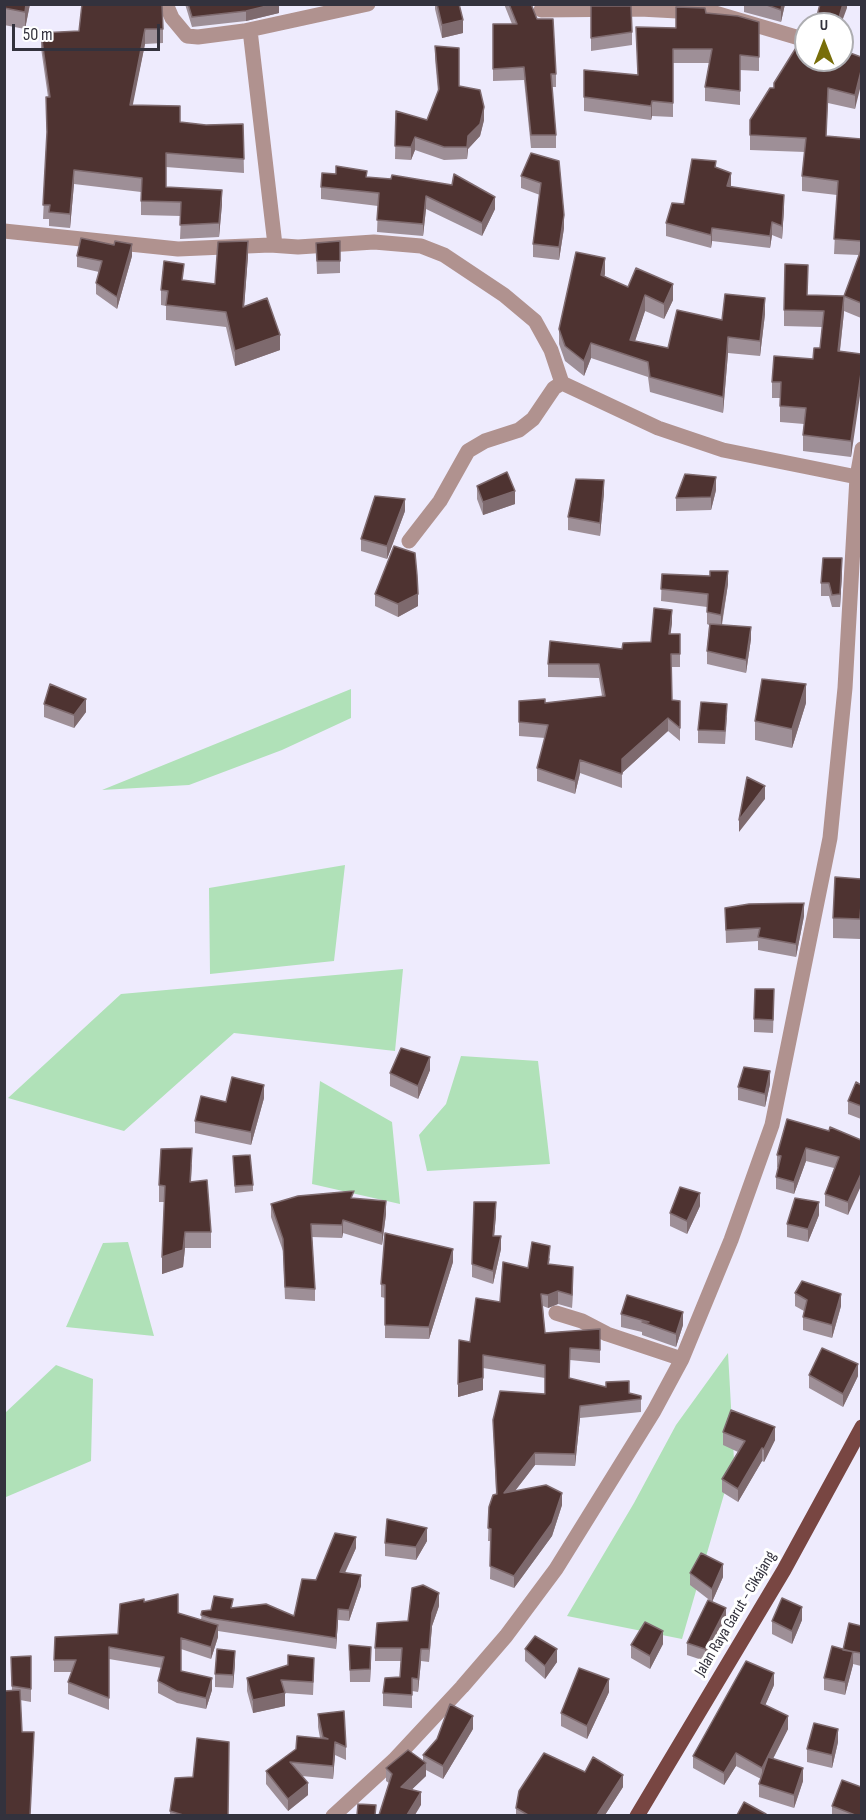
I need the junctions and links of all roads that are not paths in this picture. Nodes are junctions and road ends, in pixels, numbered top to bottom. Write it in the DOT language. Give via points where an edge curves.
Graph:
graph roads {
  1 [pos="166,4"];
  2 [pos="368,4"];
  3 [pos="541,10"];
  4 [pos="250,30"];
  5 [pos="794,36"];
  6 [pos="4,231"];
  7 [pos="275,245"];
  8 [pos="562,383"];
  9 [pos="861,449"];
  10 [pos="857,477"];
  11 [pos="409,541"];
  12 [pos="556,1313"];
  13 [pos="682,1359"];
  14 [pos="861,1427"];
  15 [pos="333,1815"];
  16 [pos="637,1815"];
  1 -- 4 [label="street" via="187,36"];
  2 -- 4 [label="street"];
  3 -- 5 [label="street" via="715,13"];
  4 -- 7 [label="street"];
  6 -- 7 [label="street" via="178,249"];
  7 -- 8 [label="street" via="383,242 421,246 444,255 535,321 551,350"];
  8 -- 10 [label="street" via="658,428 723,450"];
  8 -- 11 [label="street" via="519,430 468,451 440,501"];
  9 -- 10 [label="street"];
  10 -- 13 [label="street" via="849,639 830,838 798,1000 772,1125 731,1240"];
  12 -- 13 [label="street" via="582,1321 606,1335"];
  13 -- 15 [label="street" via="556,1569 506,1636 394,1760"];
  14 -- 16 [label="main road, Jalan Raya Garut - Cikajang" via="784,1570"];
}
